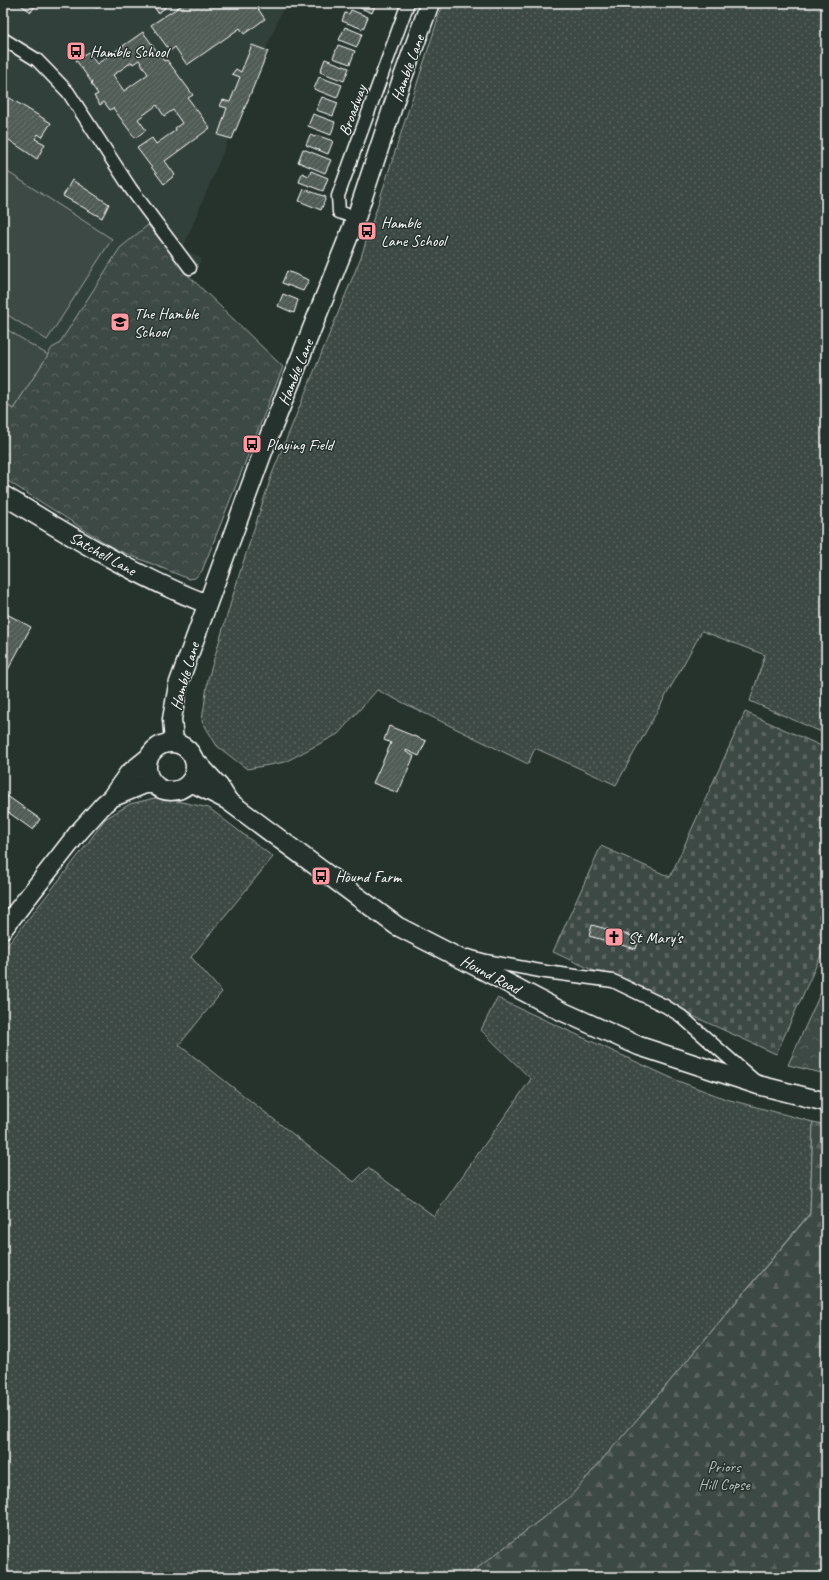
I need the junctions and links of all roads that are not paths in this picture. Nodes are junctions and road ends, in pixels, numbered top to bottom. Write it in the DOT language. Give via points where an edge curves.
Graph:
graph roads {
  1 [pos="408,3"];
  2 [pos="430,3"];
  3 [pos="3,39"];
  4 [pos="356,218"];
  5 [pos="190,268"];
  6 [pos="3,495"];
  7 [pos="207,604"];
  8 [pos="174,742"];
  9 [pos="148,758"];
  10 [pos="193,758"];
  11 [pos="189,783"];
  12 [pos="154,784"];
  13 [pos="112,798"];
  14 [pos="227,800"];
  15 [pos="3,929"];
  16 [pos="441,948"];
  17 [pos="758,1085"];
  18 [pos="826,1102"];
  1 -- 4 [label="street, Broadway" via="338,196 339,212"];
  2 -- 4 [label="main road, Hamble Lane"];
  3 -- 5 [label="street" via="37,60 68,92 131,188"];
  4 -- 7 [label="main road, Hamble Lane" via="264,449"];
  6 -- 7 [label="main road, Satchell Lane" via="114,560"];
  7 -- 8 [label="main road, Hamble Lane" via="178,685 172,719"];
  8 -- 9 [label="main road" via="156,748"];
  8 -- 10 [label="main road" via="189,751"];
  9 -- 12 [label="main road" via="146,766"];
  9 -- 13 [label="main road" via="128,774"];
  10 -- 11 [label="main road" via="194,775"];
  10 -- 14 [label="main road" via="219,786"];
  11 -- 12 [label="main road" via="179,790 170,791"];
  11 -- 14 [label="main road, Hound Road"];
  12 -- 13 [label="main road" via="145,784"];
  13 -- 15 [label="main road" via="78,833"];
  14 -- 16 [label="main road, Hound Road" via="396,926"];
  16 -- 17 [label="main road, Hound Road" via="559,1010 639,1046"];
  16 -- 17 [label="street" via="486,961 613,981 681,1016"];
  17 -- 18 [label="main road, Hound Road"];
}
